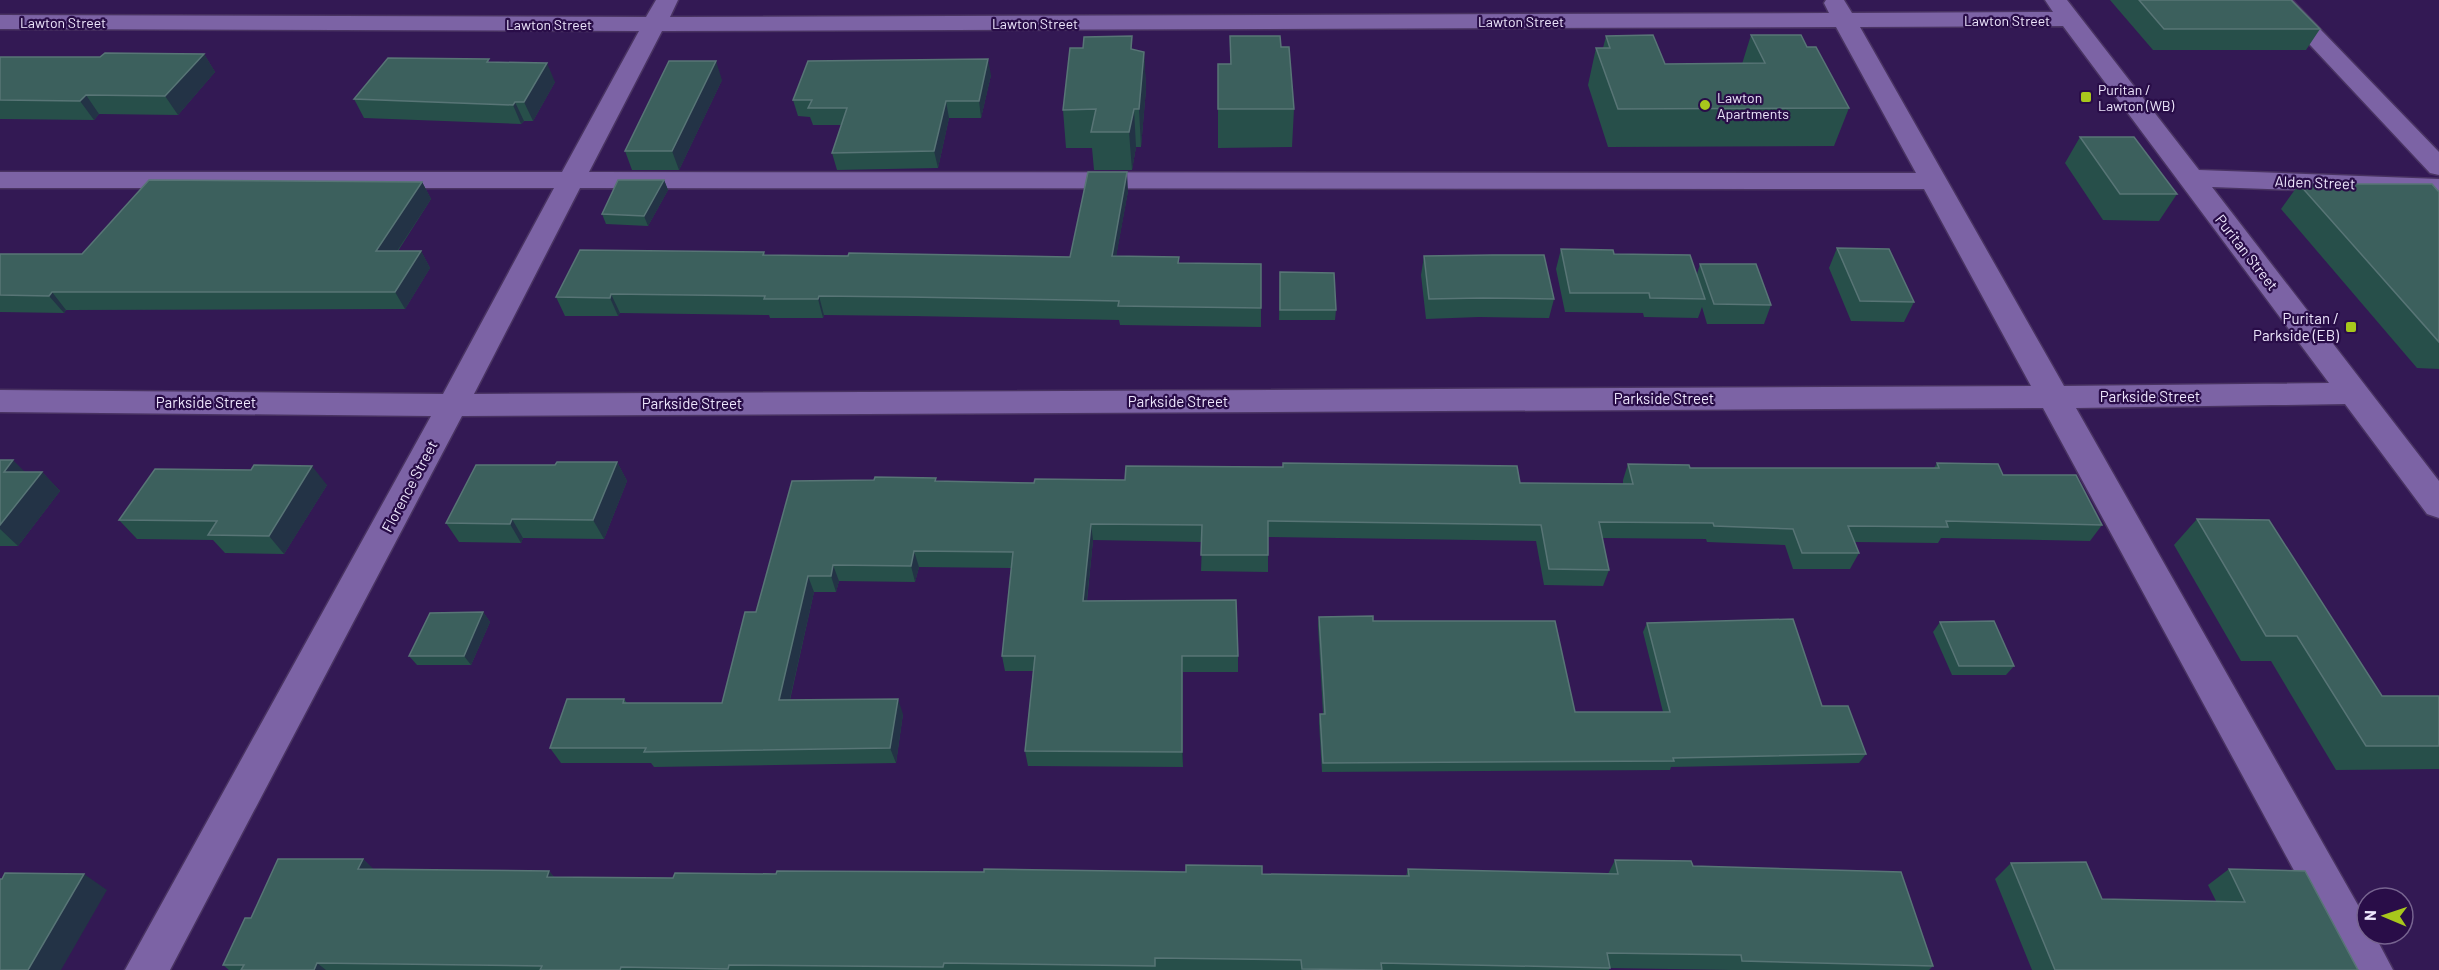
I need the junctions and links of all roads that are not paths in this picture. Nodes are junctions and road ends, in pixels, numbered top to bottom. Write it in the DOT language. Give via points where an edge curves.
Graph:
graph roads {
  1 [pos="2279,0"];
  2 [pos="1839,10"];
  3 [pos="2062,10"];
  4 [pos="660,12"];
  5 [pos="0,22"];
  6 [pos="2439,167"];
  7 [pos="2190,178"];
  8 [pos="0,180"];
  9 [pos="571,181"];
  10 [pos="1934,181"];
  11 [pos="2439,187"];
  12 [pos="2355,393"];
  13 [pos="2054,396"];
  14 [pos="0,401"];
  15 [pos="452,405"];
  16 [pos="2439,505"];
  17 [pos="147,970"];
  18 [pos="2371,970"];
  1 -- 6 [label="street"];
  2 -- 3 [label="street, Lawton Street"];
  2 -- 4 [label="street, Lawton Street"];
  2 -- 10 [label="street"];
  3 -- 7 [label="street, Puritan Street"];
  4 -- 5 [label="street, Lawton Street"];
  4 -- 9 [label="street, Florence Street"];
  7 -- 11 [label="street, Alden Street"];
  7 -- 12 [label="street, Puritan Street"];
  8 -- 9 [label="street"];
  9 -- 10 [label="street"];
  9 -- 15 [label="street, Florence Street"];
  10 -- 13 [label="street"];
  12 -- 13 [label="street, Parkside Street"];
  12 -- 16 [label="street, Puritan Street"];
  13 -- 15 [label="street, Parkside Street"];
  13 -- 18 [label="street"];
  14 -- 15 [label="street, Parkside Street"];
  15 -- 17 [label="street, Florence Street"];
}
